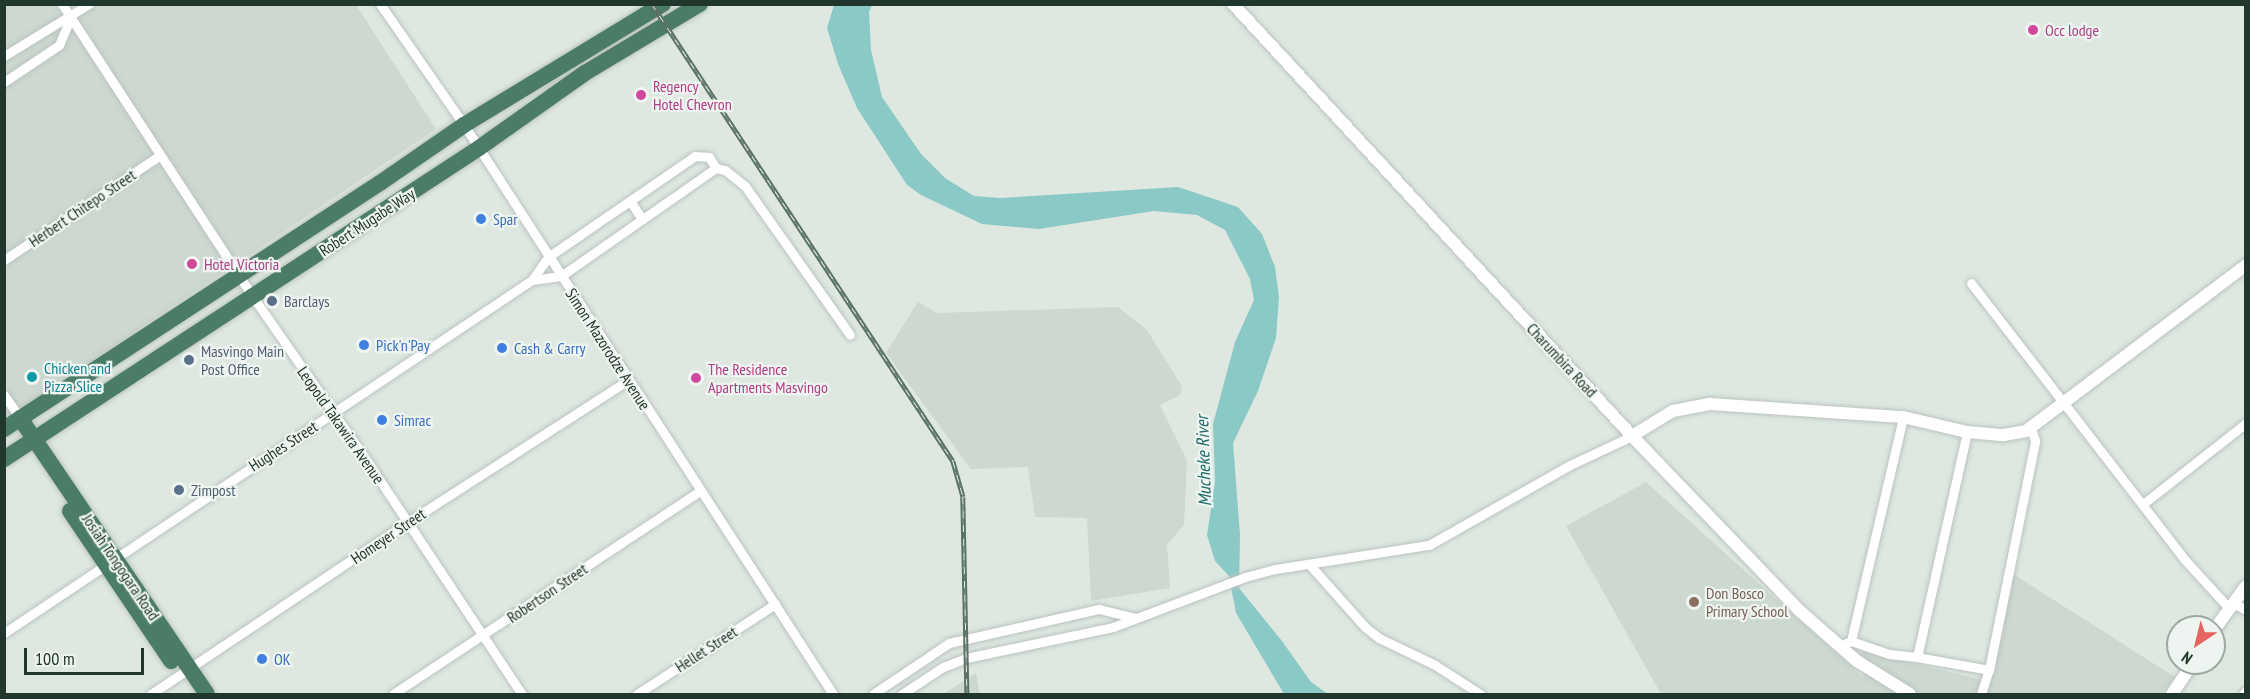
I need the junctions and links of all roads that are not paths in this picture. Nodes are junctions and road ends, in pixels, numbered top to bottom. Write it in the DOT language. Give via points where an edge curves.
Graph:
graph roads {
  1 [pos="63,4"];
  2 [pos="89,4"];
  3 [pos="700,4"];
  4 [pos="1233,4"];
  5 [pos="383,6"];
  6 [pos="659,7"];
  7 [pos="71,17"];
  8 [pos="4,56"];
  9 [pos="4,82"];
  10 [pos="464,125"];
  11 [pos="479,148"];
  12 [pos="159,156"];
  13 [pos="716,168"];
  14 [pos="630,201"];
  15 [pos="642,219"];
  16 [pos="548,257"];
  17 [pos="4,260"];
  18 [pos="2246,265"];
  19 [pos="238,275"];
  20 [pos="561,276"];
  21 [pos="532,280"];
  22 [pos="1971,283"];
  23 [pos="253,297"];
  24 [pos="160,327"];
  25 [pos="850,335"];
  26 [pos="172,348"];
  27 [pos="102,365"];
  28 [pos="628,380"];
  29 [pos="115,385"];
  30 [pos="4,395"];
  31 [pos="2063,404"];
  32 [pos="334,413"];
  33 [pos="1903,417"];
  34 [pos="20,418"];
  35 [pos="2246,423"];
  36 [pos="2031,428"];
  37 [pos="4,429"];
  38 [pos="1967,432"];
  39 [pos="1632,436"];
  40 [pos="34,441"];
  41 [pos="4,459"];
  42 [pos="700,491"];
  43 [pos="2143,504"];
  44 [pos="408,522"];
  45 [pos="110,560"];
  46 [pos="1309,564"];
  47 [pos="2246,586"];
  48 [pos="775,604"];
  49 [pos="2230,605"];
  50 [pos="2246,610"];
  51 [pos="2224,615"];
  52 [pos="1136,619"];
  53 [pos="4,633"];
  54 [pos="482,636"];
  55 [pos="1851,641"];
  56 [pos="1839,647"];
  57 [pos="1917,657"];
  58 [pos="1989,670"];
  59 [pos="185,672"];
  60 [pos="2185,675"];
  61 [pos="151,694"];
  62 [pos="193,694"];
  63 [pos="207,694"];
  64 [pos="393,694"];
  65 [pos="522,694"];
  66 [pos="637,694"];
  67 [pos="833,694"];
  68 [pos="873,694"];
  69 [pos="902,694"];
  70 [pos="1480,694"];
  71 [pos="1910,694"];
  72 [pos="1981,694"];
  73 [pos="2172,694"];
  1 -- 7 [label="street, Leopold Takawira Avenue"];
  2 -- 7 [label="street"];
  3 -- 11 [label="highway, Robert Mugabe Way" via="585,73"];
  4 -- 39 [label="street, Charumbira Road"];
  5 -- 10 [label="street, Simon Mazorodze Avenue"];
  6 -- 10 [label="highway, Robert Mugabe Way"];
  7 -- 8 [label="street"];
  7 -- 9 [label="street" via="59,45"];
  7 -- 12 [label="street, Leopold Takawira Avenue"];
  10 -- 11 [label="street, Simon Mazorodze Avenue"];
  10 -- 19 [label="highway, Robert Mugabe Way"];
  11 -- 16 [label="street, Simon Mazorodze Avenue"];
  11 -- 23 [label="highway, Robert Mugabe Way"];
  12 -- 17 [label="street, Herbert Chitepo Street"];
  12 -- 19 [label="street, Leopold Takawira Avenue"];
  13 -- 14 [label="street" via="709,157 694,156"];
  13 -- 15 [label="street"];
  13 -- 25 [label="street" via="725,170 745,186"];
  14 -- 15 [label="street"];
  14 -- 16 [label="street"];
  15 -- 20 [label="street"];
  16 -- 20 [label="street, Simon Mazorodze Avenue"];
  16 -- 21 [label="street"];
  18 -- 31 [label="street"];
  19 -- 23 [label="street, Leopold Takawira Avenue"];
  19 -- 24 [label="highway, Robert Mugabe Way"];
  20 -- 21 [label="street"];
  20 -- 28 [label="street, Simon Mazorodze Avenue"];
  21 -- 32 [label="street, Hughes Street"];
  22 -- 31 [label="street"];
  23 -- 26 [label="highway, Robert Mugabe Way"];
  23 -- 32 [label="street, Leopold Takawira Avenue"];
  24 -- 26 [label="highway"];
  24 -- 27 [label="highway, Robert Mugabe Way"];
  26 -- 29 [label="highway, Robert Mugabe Way"];
  27 -- 29 [label="highway"];
  27 -- 34 [label="highway, Robert Mugabe Way"];
  28 -- 42 [label="street, Simon Mazorodze Avenue"];
  28 -- 44 [label="street, Homeyer Street"];
  29 -- 40 [label="highway, Robert Mugabe Way"];
  30 -- 34 [label="street"];
  31 -- 36 [label="street"];
  31 -- 43 [label="street"];
  32 -- 44 [label="street, Leopold Takawira Avenue"];
  32 -- 45 [label="street, Hughes Street"];
  33 -- 38 [label="street"];
  33 -- 39 [label="street" via="1710,405 1673,411"];
  33 -- 55 [label="street"];
  34 -- 37 [label="highway, Robert Mugabe Way"];
  34 -- 40 [label="highway, Josiah Tongogara Road"];
  35 -- 43 [label="street"];
  36 -- 38 [label="street" via="2010,435"];
  36 -- 58 [label="street" via="2035,441"];
  38 -- 57 [label="street"];
  39 -- 46 [label="street" via="1570,465 1429,545"];
  39 -- 56 [label="street, Charumbira Road"];
  40 -- 41 [label="highway, Robert Mugabe Way"];
  40 -- 45 [label="highway, Josiah Tongogara Road" via="69,509"];
  42 -- 48 [label="street, Simon Mazorodze Avenue"];
  42 -- 54 [label="street, Robertson Street"];
  43 -- 49 [label="street" via="2185,560"];
  44 -- 54 [label="street, Leopold Takawira Avenue"];
  44 -- 59 [label="street, Homeyer Street"];
  45 -- 53 [label="street, Hughes Street"];
  45 -- 59 [label="highway, Josiah Tongogara Road"];
  46 -- 52 [label="street" via="1225,583"];
  46 -- 70 [label="street" via="1379,638 1435,665"];
  47 -- 49 [label="street"];
  48 -- 66 [label="street, Hellet Street"];
  48 -- 67 [label="street, Simon Mazorodze Avenue"];
  49 -- 50 [label="street"];
  49 -- 51 [label="street"];
  52 -- 68 [label="street" via="1099,609 949,643"];
  52 -- 69 [label="street" via="966,658 943,667"];
  54 -- 64 [label="street, Robertson Street"];
  54 -- 65 [label="street, Leopold Takawira Avenue"];
  55 -- 56 [label="street"];
  55 -- 57 [label="street" via="1889,654"];
  56 -- 71 [label="street, Charumbira Road"];
  57 -- 58 [label="street"];
  58 -- 72 [label="street"];
  59 -- 61 [label="street, Homeyer Street"];
  59 -- 62 [label="highway, Josiah Tongogara Road"];
  59 -- 63 [label="highway, Josiah Tongogara Road"];
  60 -- 73 [label="street"];
}
